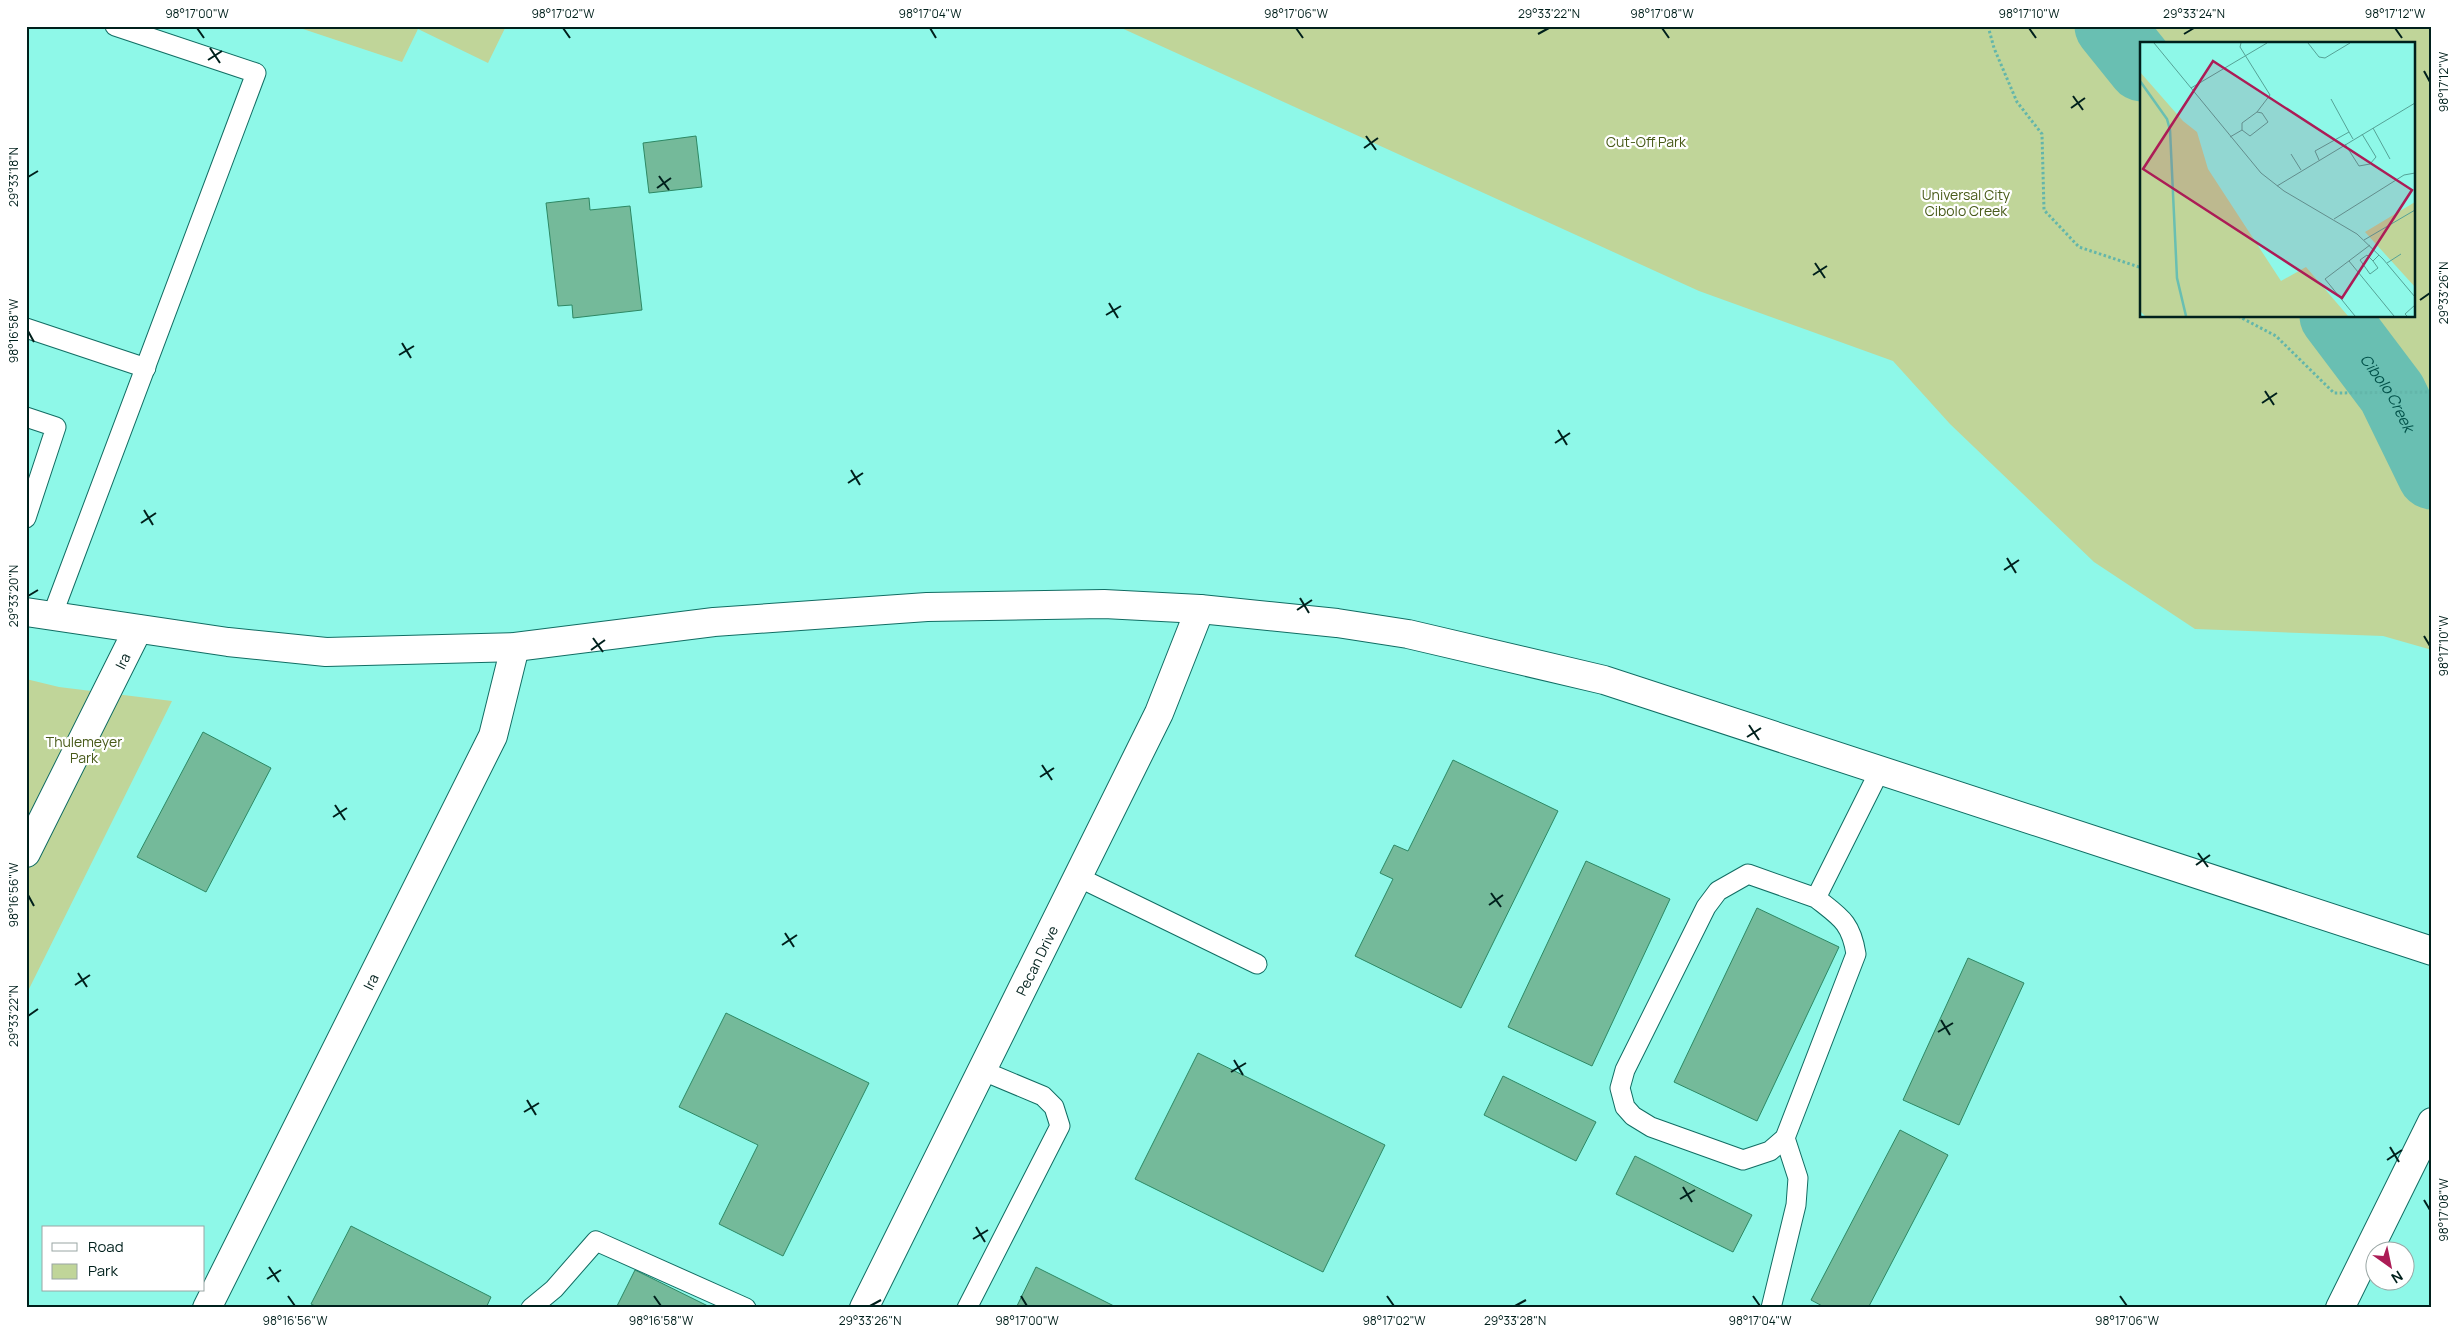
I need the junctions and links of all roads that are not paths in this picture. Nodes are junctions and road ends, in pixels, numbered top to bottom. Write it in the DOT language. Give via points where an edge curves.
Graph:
graph roads {
  1 [pos="116,26"];
  2 [pos="26,328"];
  3 [pos="146,368"];
  4 [pos="26,417"];
  5 [pos="26,518"];
  6 [pos="1200,609"];
  7 [pos="39,614"];
  8 [pos="138,628"];
  9 [pos="515,647"];
  10 [pos="1880,770"];
  11 [pos="26,853"];
  12 [pos="1078,877"];
  13 [pos="1816,898"];
  14 [pos="2432,951"];
  15 [pos="1257,964"];
  16 [pos="981,1070"];
  17 [pos="2432,1122"];
  18 [pos="1785,1138"];
  19 [pos="207,1308"];
  20 [pos="531,1308"];
  21 [pos="746,1308"];
  22 [pos="864,1308"];
  23 [pos="967,1308"];
  24 [pos="1771,1308"];
  25 [pos="2340,1308"];
  1 -- 3 [label="lane" via="256,74"];
  2 -- 3 [label="lane"];
  3 -- 7 [label="lane"];
  4 -- 5 [label="lane" via="56,427"];
  6 -- 9 [label="main road" via="1104,604 927,607 714,622"];
  6 -- 10 [label="main road" via="1408,634 1604,680"];
  6 -- 12 [label="main road, Pecan Drive" via="1159,713"];
  7 -- 8 [label="main road"];
  8 -- 9 [label="main road" via="326,652"];
  8 -- 11 [label="main road, Ira"];
  9 -- 19 [label="main road, Ira" via="493,736"];
  10 -- 13 [label="lane"];
  10 -- 14 [label="main road"];
  12 -- 15 [label="lane"];
  12 -- 16 [label="main road, Pecan Drive"];
  13 -- 18 [label="lane" via="1842,919 1853,935 1856,954"];
  13 -- 18 [label="lane" via="1748,874 1718,891 1679,959 1625,1070 1620,1088 1625,1108 1651,1127 1743,1160 1770,1151"];
  16 -- 22 [label="main road, Pecan Drive"];
  16 -- 23 [label="lane" via="1043,1096 1054,1107 1060,1126"];
  17 -- 25 [label="main road"];
  18 -- 24 [label="lane" via="1798,1178 1796,1205"];
  20 -- 21 [label="lane" via="554,1289 596,1241"];
}
